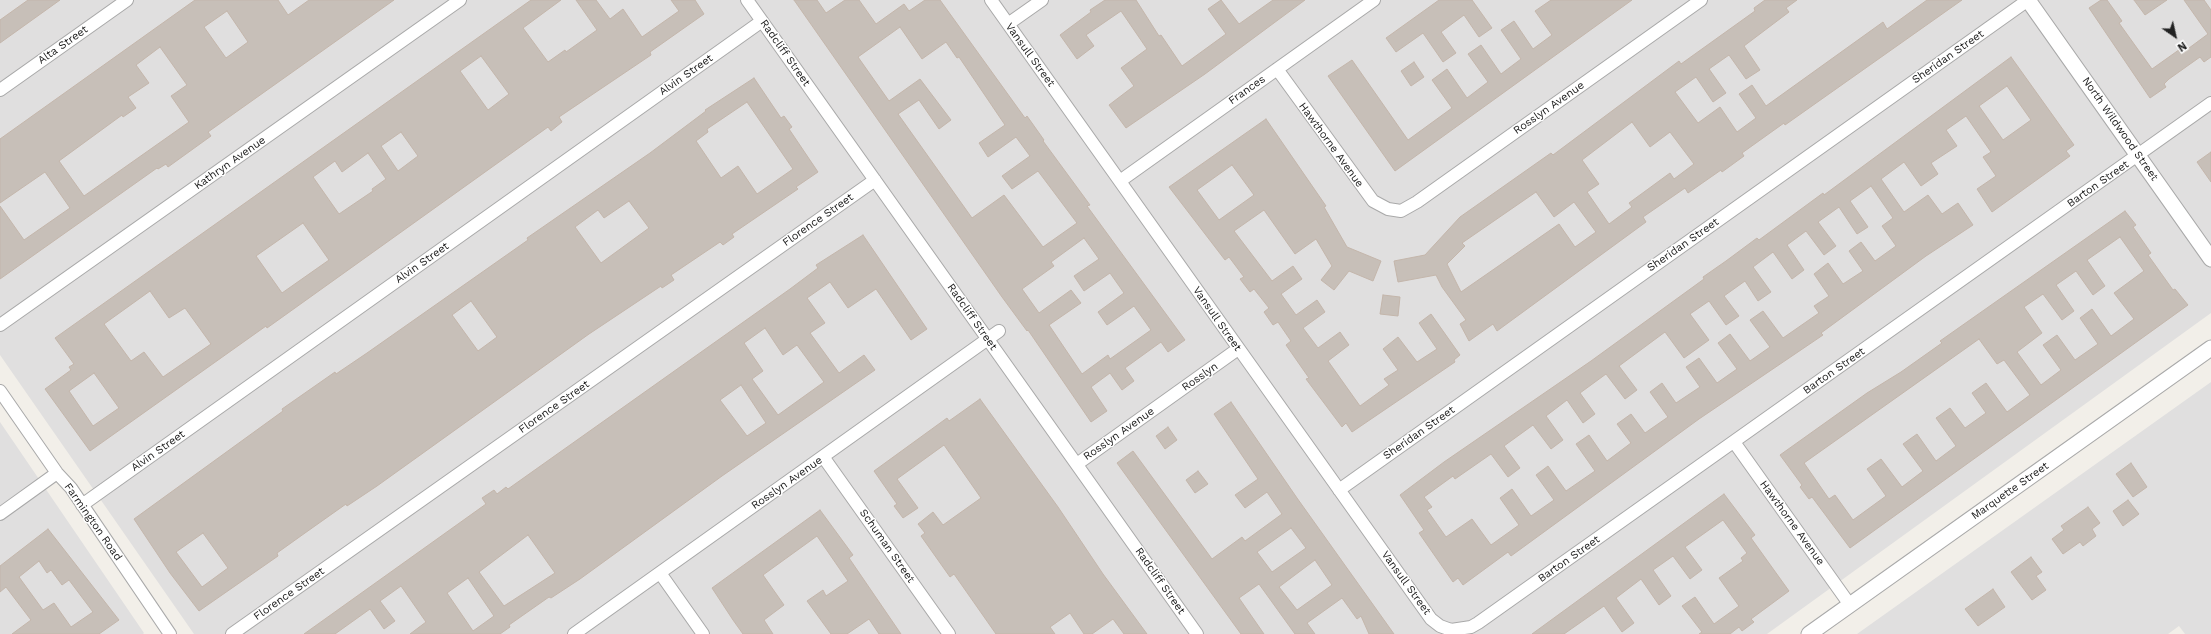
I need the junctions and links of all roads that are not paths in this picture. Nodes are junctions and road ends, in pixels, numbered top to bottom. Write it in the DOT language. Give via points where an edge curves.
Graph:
graph roads {
  1 [pos="127,0"];
  2 [pos="460,0"];
  3 [pos="747,0"];
  4 [pos="991,0"];
  5 [pos="1042,0"];
  6 [pos="1374,0"];
  7 [pos="1701,0"];
  8 [pos="2028,0"];
  9 [pos="762,21"];
  10 [pos="1008,24"];
  11 [pos="1277,69"];
  12 [pos="0,90"];
  13 [pos="2211,103"];
  14 [pos="2138,155"];
  15 [pos="875,180"];
  16 [pos="1120,181"];
  17 [pos="1394,211"];
  18 [pos="2211,260"];
  19 [pos="0,325"];
  20 [pos="999,331"];
  21 [pos="988,339"];
  22 [pos="2211,348"];
  23 [pos="1238,349"];
  24 [pos="0,390"];
  25 [pos="1161,404"];
  26 [pos="1734,442"];
  27 [pos="824,458"];
  28 [pos="1076,464"];
  29 [pos="57,473"];
  30 [pos="1339,490"];
  31 [pos="82,505"];
  32 [pos="0,514"];
  33 [pos="660,573"];
  34 [pos="1850,605"];
  35 [pos="1452,630"];
  36 [pos="170,634"];
  37 [pos="232,634"];
  38 [pos="574,634"];
  39 [pos="703,634"];
  40 [pos="949,634"];
  41 [pos="1197,634"];
  42 [pos="1809,634"];
  1 -- 12 [label="street, Alta Street"];
  2 -- 19 [label="street, Kathryn Avenue"];
  3 -- 9 [label="street, Radcliff Street"];
  4 -- 10 [label="street, Vansull Street"];
  5 -- 10 [label="street"];
  6 -- 11 [label="street, Frances"];
  7 -- 17 [label="street, Rosslyn Avenue" via="1417,202"];
  8 -- 14 [label="street, North Wildwood Street"];
  8 -- 30 [label="street, Sheridan Street"];
  9 -- 15 [label="street, Radcliff Street"];
  9 -- 31 [label="street, Alvin Street"];
  10 -- 16 [label="street, Vansull Street"];
  11 -- 16 [label="street, Frances"];
  11 -- 17 [label="street, Hawthorne Avenue" via="1372,201"];
  13 -- 14 [label="street, Barton Street"];
  14 -- 18 [label="street, North Wildwood Street"];
  14 -- 26 [label="street, Barton Street"];
  15 -- 21 [label="street, Radcliff Street"];
  15 -- 37 [label="street, Florence Street"];
  16 -- 23 [label="street, Vansull Street"];
  20 -- 21 [label="street, Rosslyn Avenue"];
  21 -- 27 [label="street, Rosslyn Avenue"];
  21 -- 28 [label="street, Radcliff Street"];
  22 -- 34 [label="street, Marquette Street"];
  23 -- 25 [label="street, Rosslyn"];
  23 -- 30 [label="street, Vansull Street"];
  24 -- 29 [label="street, Farmington Road"];
  25 -- 28 [label="street, Rosslyn Avenue"];
  26 -- 34 [label="street, Hawthorne Avenue"];
  26 -- 35 [label="street, Barton Street" via="1478,623 1471,627"];
  27 -- 33 [label="street, Rosslyn Avenue"];
  27 -- 40 [label="street, Schuman Street"];
  28 -- 41 [label="street, Radcliff Street"];
  29 -- 31 [label="street, Farmington Road"];
  29 -- 32 [label="street"];
  30 -- 35 [label="street, Vansull Street" via="1431,619 1440,626"];
  31 -- 36 [label="street, Farmington Road"];
  33 -- 38 [label="street, Rosslyn Avenue"];
  33 -- 39 [label="street"];
  34 -- 42 [label="street, Marquette Street"];
}
